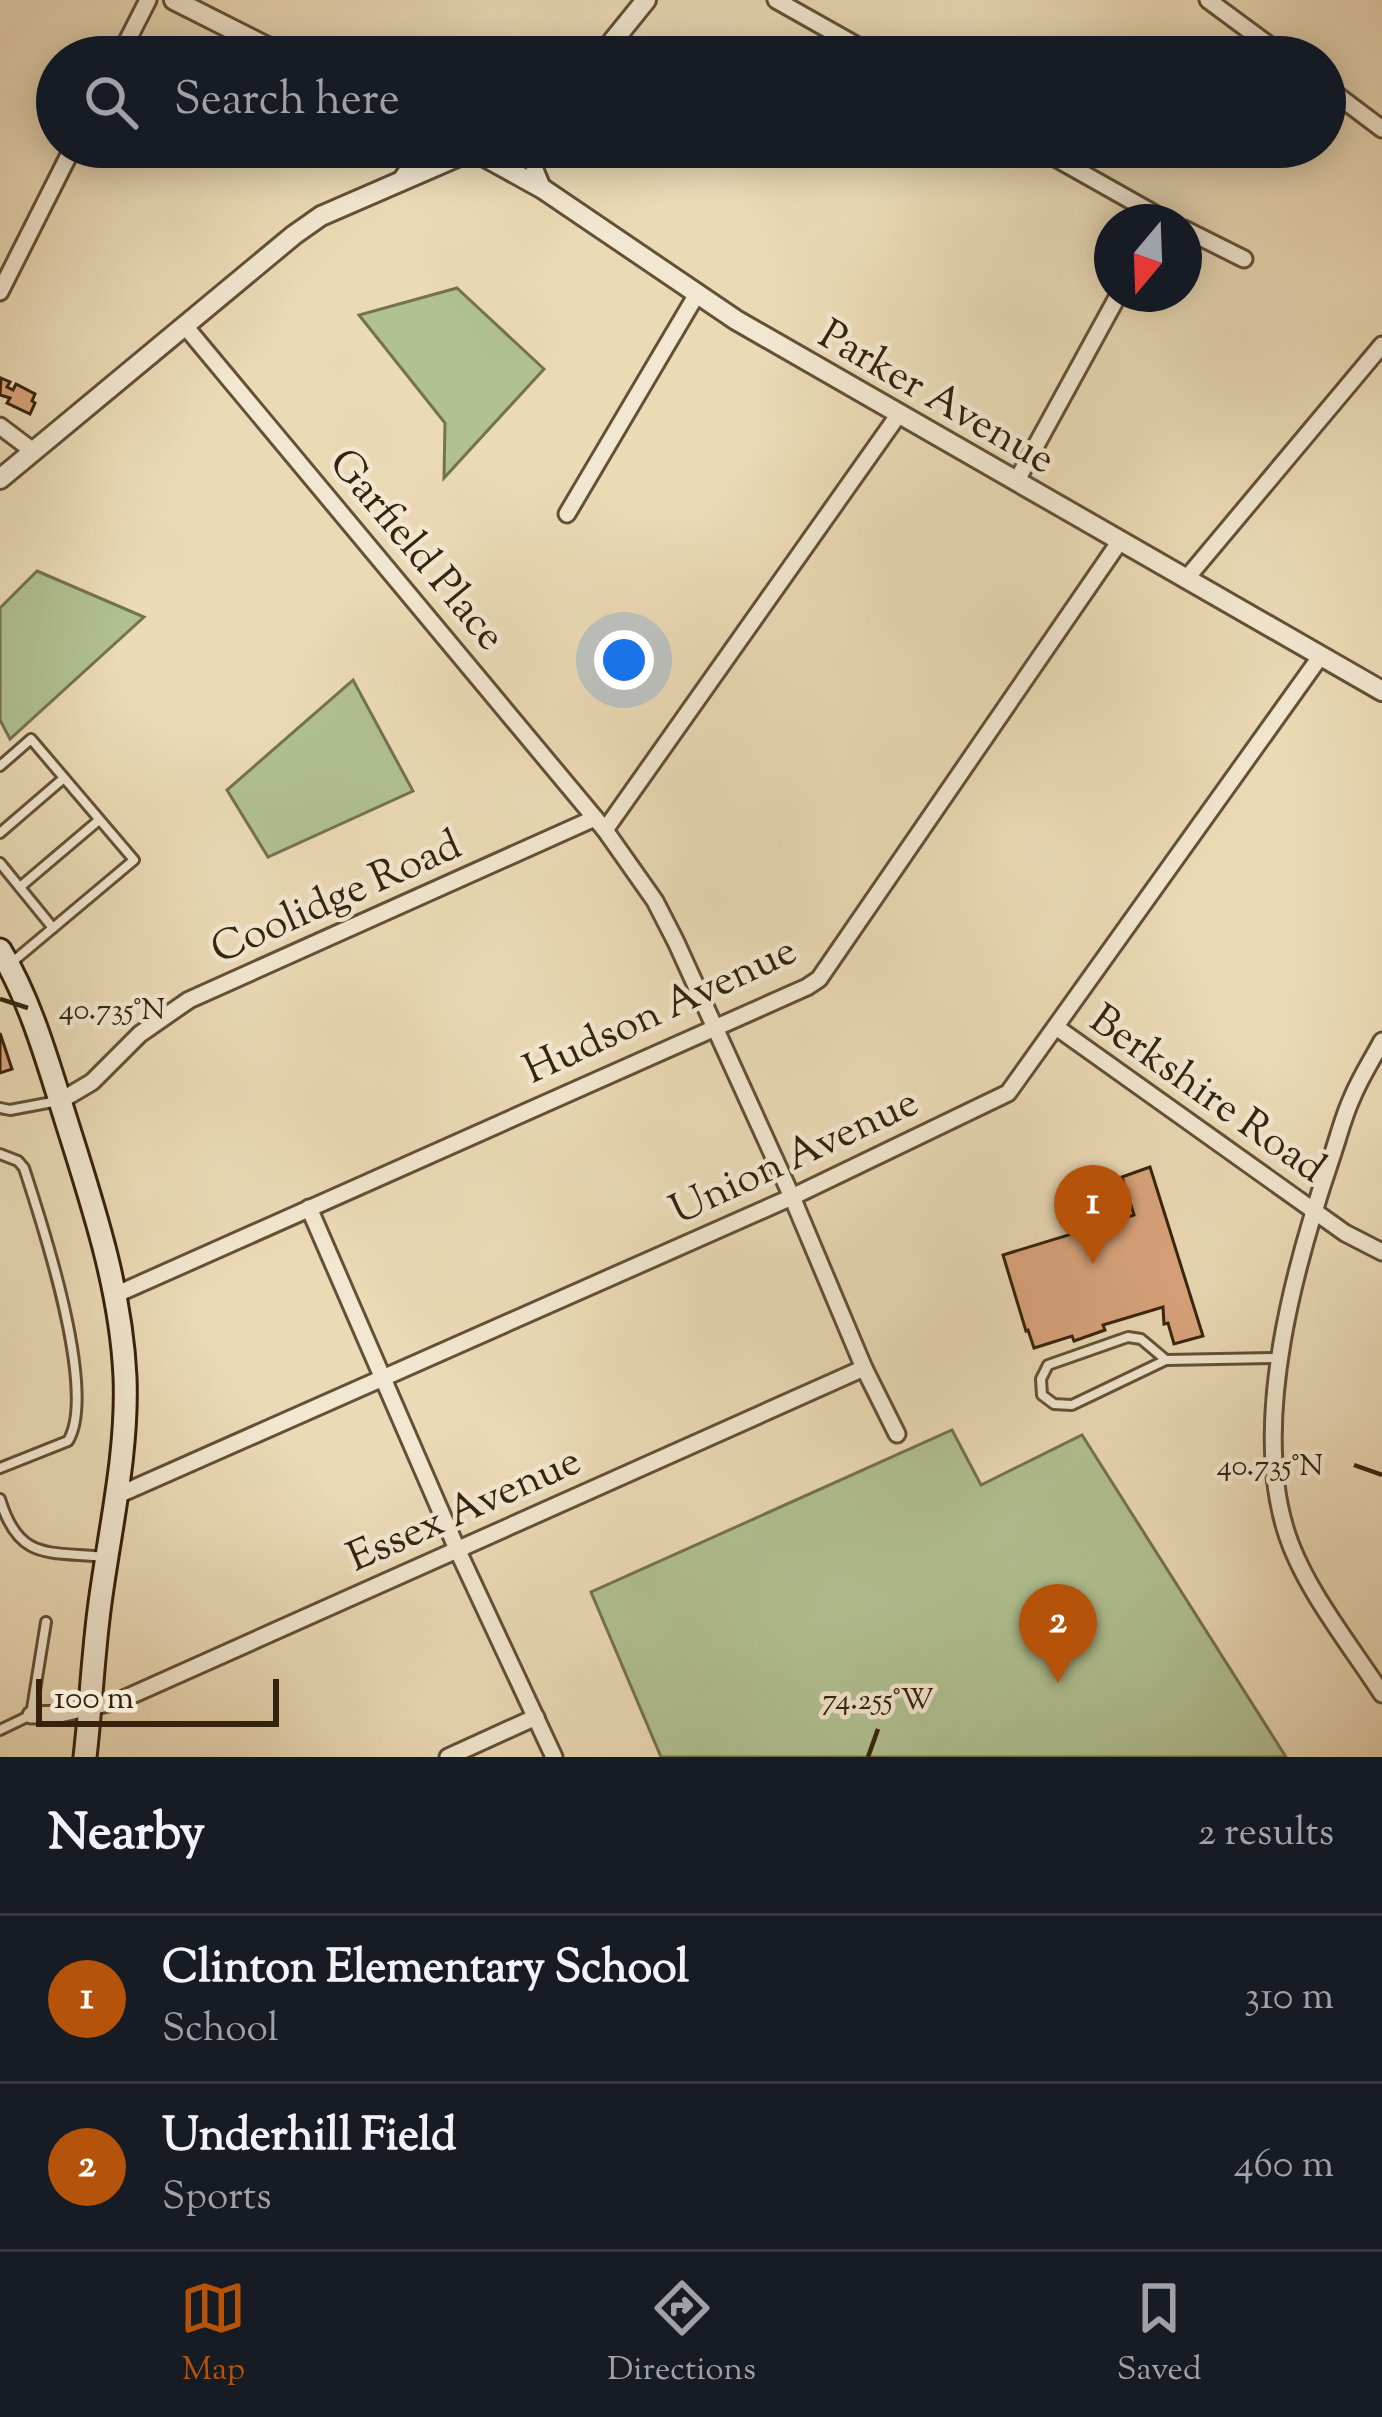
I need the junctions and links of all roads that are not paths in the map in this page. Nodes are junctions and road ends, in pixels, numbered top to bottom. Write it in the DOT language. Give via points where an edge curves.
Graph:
graph roads {
  1 [pos="148,0"];
  2 [pos="174,0"];
  3 [pos="646,0"];
  4 [pos="776,0"];
  5 [pos="1208,0"];
  6 [pos="130,36"];
  7 [pos="245,36"];
  8 [pos="617,36"];
  9 [pos="840,36"];
  10 [pos="1257,36"];
  11 [pos="1346,102"];
  12 [pos="1382,129"];
  13 [pos="62,168"];
  14 [pos="409,168"];
  15 [pos="429,168"];
  16 [pos="508,168"];
  17 [pos="531,168"];
  18 [pos="1072,168"];
  19 [pos="400,181"];
  20 [pos="544,189"];
  21 [pos="1134,204"];
  22 [pos="1202,238"];
  23 [pos="1244,259"];
  24 [pos="0,292"];
  25 [pos="697,294"];
  26 [pos="1109,312"];
  27 [pos="185,326"];
  28 [pos="1382,345"];
  29 [pos="899,414"];
  30 [pos="0,426"];
  31 [pos="33,451"];
  32 [pos="0,479"];
  33 [pos="1016,482"];
  34 [pos="566,514"];
  35 [pos="1120,541"];
  36 [pos="1186,579"];
  37 [pos="1320,657"];
  38 [pos="1382,691"];
  39 [pos="0,766"];
  40 [pos="64,778"];
  41 [pos="99,820"];
  42 [pos="600,824"];
  43 [pos="0,833"];
  44 [pos="0,863"];
  45 [pos="20,887"];
  46 [pos="53,928"];
  47 [pos="4,958"];
  48 [pos="716,1026"];
  49 [pos="1056,1027"];
  50 [pos="1382,1041"];
  51 [pos="60,1101"];
  52 [pos="0,1108"];
  53 [pos="0,1154"];
  54 [pos="792,1197"];
  55 [pos="309,1208"];
  56 [pos="1313,1210"];
  57 [pos="1382,1252"];
  58 [pos="115,1295"];
  59 [pos="1280,1358"];
  60 [pos="1166,1360"];
  61 [pos="865,1368"];
  62 [pos="384,1376"];
  63 [pos="897,1434"];
  64 [pos="0,1468"];
  65 [pos="116,1496"];
  66 [pos="0,1498"];
  67 [pos="2,1513"];
  68 [pos="457,1549"];
  69 [pos="107,1558"];
  70 [pos="46,1622"];
  71 [pos="1382,1694"];
  72 [pos="90,1708"];
  73 [pos="31,1715"];
  74 [pos="536,1717"];
  75 [pos="0,1730"];
  76 [pos="85,1757"];
  77 [pos="448,1757"];
  78 [pos="554,1757"];
  1 -- 6 [label="street"];
  2 -- 7 [label="street"];
  3 -- 8 [label="street"];
  4 -- 9 [label="street"];
  5 -- 10 [label="street"];
  11 -- 12 [label="street"];
  13 -- 24 [label="street"];
  14 -- 19 [label="street"];
  15 -- 19 [label="street"];
  16 -- 20 [label="street, Parker Avenue"];
  17 -- 20 [label="street"];
  18 -- 21 [label="street"];
  19 -- 27 [label="street" via="321,216"];
  20 -- 25 [label="street, Parker Avenue"];
  22 -- 23 [label="street"];
  25 -- 29 [label="street, Parker Avenue"];
  25 -- 34 [label="street"];
  26 -- 33 [label="street"];
  27 -- 31 [label="street"];
  27 -- 42 [label="street, Garfield Place"];
  28 -- 36 [label="street"];
  29 -- 33 [label="street, Parker Avenue"];
  29 -- 42 [label="street"];
  30 -- 31 [label="street"];
  31 -- 32 [label="street"];
  33 -- 35 [label="street, Parker Avenue"];
  35 -- 36 [label="street, Parker Avenue"];
  35 -- 48 [label="street, Hudson Avenue" via="819,980"];
  36 -- 37 [label="street, Parker Avenue"];
  37 -- 38 [label="street, Parker Avenue"];
  37 -- 49 [label="street, Union Avenue"];
  39 -- 40 [label="lane" via="31,739"];
  40 -- 41 [label="lane"];
  40 -- 43 [label="lane"];
  41 -- 45 [label="lane"];
  41 -- 46 [label="lane" via="134,860"];
  42 -- 48 [label="street, Garfield Place" via="655,901"];
  42 -- 51 [label="street, Coolidge Road" via="189,1000"];
  44 -- 45 [label="lane"];
  45 -- 46 [label="lane"];
  46 -- 47 [label="lane"];
  47 -- 51 [label="main road"];
  48 -- 54 [label="street, Garfield Place"];
  48 -- 55 [label="street, Hudson Avenue"];
  49 -- 54 [label="street, Union Avenue" via="1008,1093"];
  49 -- 56 [label="street, Berkshire Road"];
  50 -- 56 [label="street" via="1352,1098"];
  51 -- 52 [label="lane"];
  51 -- 58 [label="main road"];
  53 -- 64 [label="lane" via="24,1168 49,1243 77,1407 68,1441"];
  54 -- 61 [label="street, Garfield Place"];
  54 -- 62 [label="street, Union Avenue"];
  55 -- 58 [label="street, Hudson Avenue"];
  55 -- 62 [label="street"];
  56 -- 57 [label="street, Berkshire Road"];
  56 -- 59 [label="street"];
  58 -- 65 [label="main road" via="125,1405"];
  59 -- 60 [label="lane"];
  59 -- 71 [label="street" via="1275,1484 1285,1528 1300,1567"];
  60 -- 60 [label="lane" via="1072,1405 1042,1395 1048,1365 1128,1337"];
  61 -- 63 [label="street, Garfield Place"];
  61 -- 68 [label="street, Essex Avenue"];
  62 -- 65 [label="street, Union Avenue"];
  62 -- 68 [label="street"];
  65 -- 69 [label="main road"];
  66 -- 67 [label="lane"];
  67 -- 69 [label="lane" via="25,1545"];
  68 -- 72 [label="street, Essex Avenue"];
  68 -- 74 [label="street"];
  69 -- 72 [label="main road"];
  70 -- 73 [label="lane"];
  72 -- 73 [label="street, Essex Avenue"];
  72 -- 76 [label="main road"];
  73 -- 75 [label="lane"];
  74 -- 77 [label="street"];
  74 -- 78 [label="street"];
}
